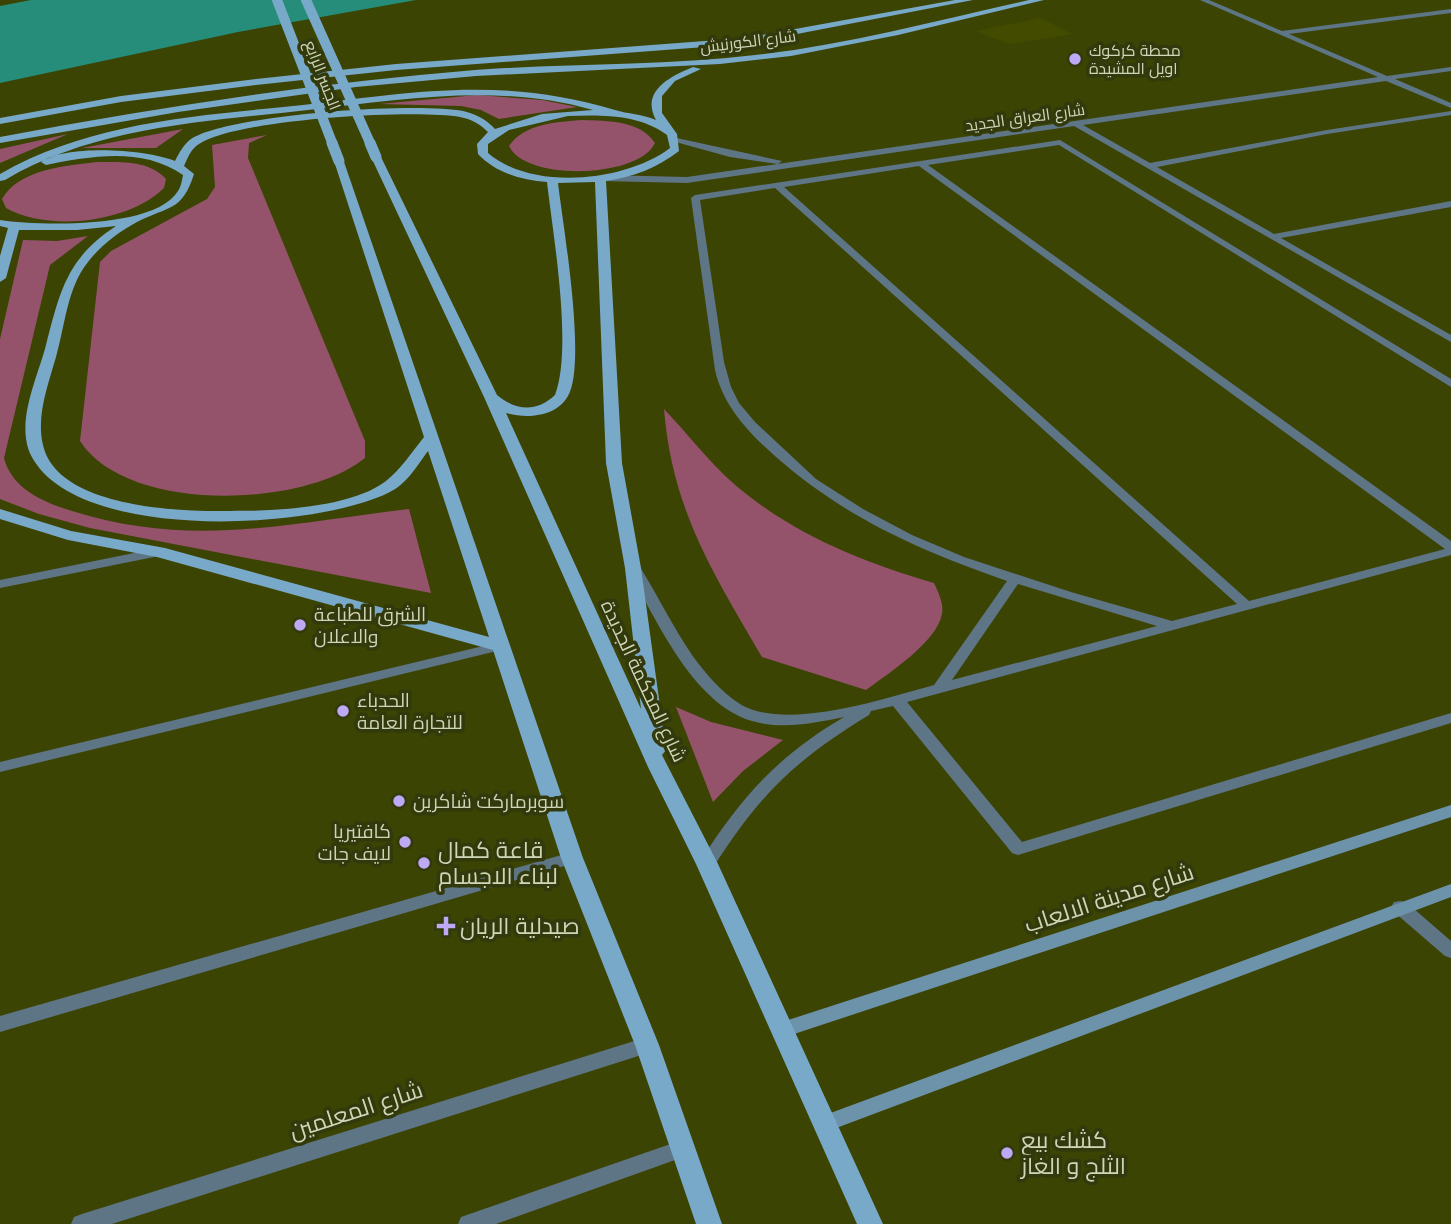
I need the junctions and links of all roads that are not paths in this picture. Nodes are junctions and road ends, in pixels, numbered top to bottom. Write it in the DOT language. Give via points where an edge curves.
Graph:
graph roads {
  1 [pos="277,0"];
  2 [pos="306,0"];
  3 [pos="969,0"];
  4 [pos="1040,0"];
  5 [pos="1203,0"];
  6 [pos="1451,11"];
  7 [pos="1280,33"];
  8 [pos="722,62"];
  9 [pos="1451,69"];
  10 [pos="1387,79"];
  11 [pos="1451,106"];
  12 [pos="1451,113"];
  13 [pos="622,114"];
  14 [pos="0,121"];
  15 [pos="1076,124"];
  16 [pos="666,129"];
  17 [pos="494,132"];
  18 [pos="675,139"];
  19 [pos="0,141"];
  20 [pos="376,157"];
  21 [pos="808,162"];
  22 [pos="920,163"];
  23 [pos="179,165"];
  24 [pos="1147,166"];
  25 [pos="552,178"];
  26 [pos="601,178"];
  27 [pos="0,179"];
  28 [pos="776,185"];
  29 [pos="1451,204"];
  30 [pos="137,217"];
  31 [pos="0,223"];
  32 [pos="14,227"];
  33 [pos="1276,236"];
  34 [pos="0,278"];
  35 [pos="1451,339"];
  36 [pos="1451,384"];
  37 [pos="491,397"];
  38 [pos="431,438"];
  39 [pos="0,514"];
  40 [pos="1451,549"];
  41 [pos="159,552"];
  42 [pos="633,568"];
  43 [pos="1016,578"];
  44 [pos="0,584"];
  45 [pos="1247,606"];
  46 [pos="1173,625"];
  47 [pos="500,646"];
  48 [pos="940,687"];
  49 [pos="897,700"];
  50 [pos="874,706"];
  51 [pos="1451,718"];
  52 [pos="0,767"];
  53 [pos="658,767"];
  54 [pos="1451,811"];
  55 [pos="572,858"];
  56 [pos="707,863"];
  57 [pos="1451,890"];
  58 [pos="1400,907"];
  59 [pos="1451,951"];
  60 [pos="0,1024"];
  61 [pos="782,1030"];
  62 [pos="647,1045"];
  63 [pos="824,1124"];
  64 [pos="682,1149"];
  65 [pos="82,1224"];
  66 [pos="469,1224"];
  67 [pos="709,1224"];
  68 [pos="870,1224"];
  1 -- 38 [label="main road, الجسر الرابع, bridge" via="339,161"];
  2 -- 20 [label="main road, الجسر الرابع, bridge"];
  3 -- 14 [label="main road, شارع الكورنيش" via="757,39 396,67 204,88"];
  4 -- 8 [label="main road, شارع الكورنيش" via="814,48"];
  5 -- 7 [label="street"];
  6 -- 7 [label="street"];
  7 -- 10 [label="street"];
  8 -- 16 [label="main road" via="683,74 663,86 655,104"];
  8 -- 19 [label="main road, شارع الكورنيش" via="454,75 172,107"];
  9 -- 10 [label="street, شارع العراق الجديد"];
  10 -- 11 [label="street"];
  10 -- 15 [label="street, شارع العراق الجديد"];
  12 -- 24 [label="street"];
  13 -- 16 [label="main road"];
  13 -- 17 [label="main road" via="550,114"];
  13 -- 27 [label="main road" via="568,99 516,92 401,96 105,136 50,151"];
  15 -- 21 [label="street, شارع العراق الجديد"];
  15 -- 24 [label="street"];
  16 -- 18 [label="main road"];
  17 -- 23 [label="main road" via="471,116 435,110 299,121 215,133 191,145"];
  17 -- 25 [label="main road" via="483,149 496,164"];
  18 -- 21 [label="street" via="754,158"];
  18 -- 26 [label="main road" via="675,149 651,166"];
  20 -- 37 [label="main road, شارع المحكمة الجديدة"];
  21 -- 26 [label="street, شارع العراق الجديد" via="687,180"];
  22 -- 28 [label="street"];
  22 -- 36 [label="street" via="1060,142"];
  22 -- 40 [label="street"];
  23 -- 27 [label="main road" via="141,155 86,156 30,167"];
  23 -- 30 [label="main road" via="189,174 189,185 181,196"];
  24 -- 33 [label="street"];
  25 -- 26 [label="main road"];
  25 -- 37 [label="main road" via="569,350 565,391 552,405 530,412 508,410"];
  26 -- 42 [label="main road" via="614,463"];
  28 -- 43 [label="street" via="695,198 719,365 734,404 804,476 845,503 930,547"];
  28 -- 45 [label="street"];
  29 -- 33 [label="street"];
  30 -- 32 [label="main road" via="75,229"];
  30 -- 38 [label="main road" via="92,248 69,282 39,396 34,434 41,461 58,480 92,497 149,512 227,516 304,512 336,507 385,488"];
  31 -- 32 [label="main road"];
  32 -- 34 [label="main road"];
  33 -- 35 [label="street"];
  37 -- 53 [label="main road, شارع المحكمة الجديدة"];
  38 -- 47 [label="main road"];
  39 -- 41 [label="main road" via="68,535"];
  40 -- 45 [label="street"];
  41 -- 44 [label="street"];
  41 -- 47 [label="main road"];
  42 -- 50 [label="street" via="703,681 730,706 757,717 787,719"];
  42 -- 53 [label="main road"];
  43 -- 46 [label="street"];
  43 -- 48 [label="street"];
  45 -- 46 [label="street"];
  46 -- 48 [label="street"];
  47 -- 52 [label="street"];
  47 -- 55 [label="main road"];
  48 -- 49 [label="street"];
  49 -- 50 [label="street"];
  49 -- 51 [label="street" via="1018,849"];
  50 -- 56 [label="street" via="774,773 749,799"];
  53 -- 56 [label="main road, شارع المحكمة الجديدة"];
  54 -- 61 [label="main road, شارع مدينة الالعاب"];
  55 -- 60 [label="street"];
  55 -- 62 [label="main road"];
  56 -- 61 [label="main road, شارع المحكمة الجديدة"];
  57 -- 58 [label="main road"];
  58 -- 59 [label="street"];
  58 -- 63 [label="main road"];
  61 -- 63 [label="main road, شارع المحكمة الجديدة"];
  62 -- 64 [label="main road"];
  62 -- 65 [label="street, شارع المعلمين"];
  63 -- 68 [label="main road, شارع المحكمة الجديدة"];
  64 -- 66 [label="street"];
  64 -- 67 [label="main road"];
}
